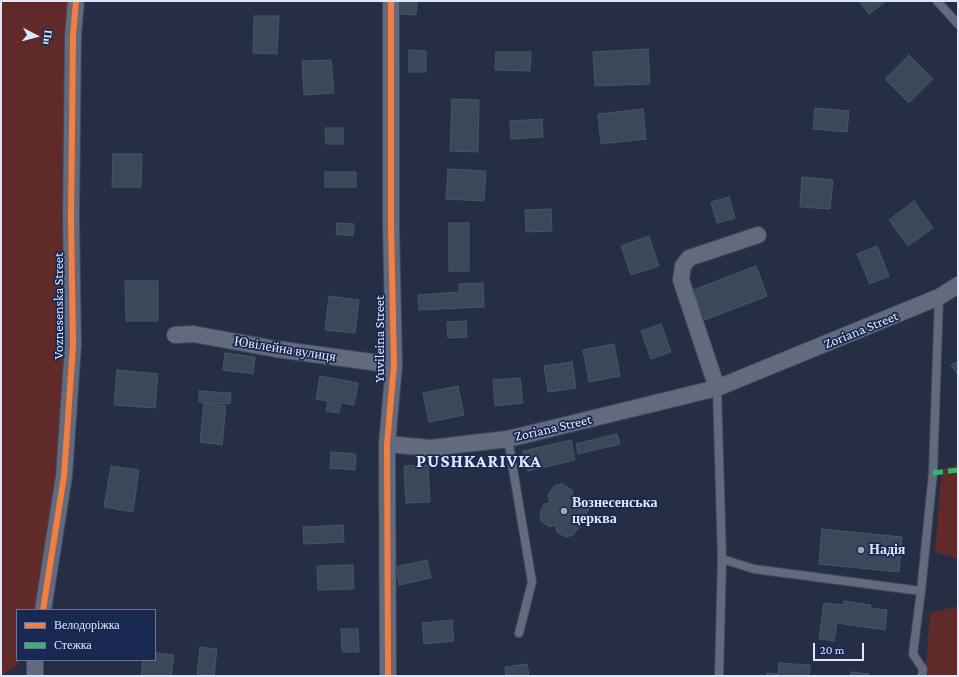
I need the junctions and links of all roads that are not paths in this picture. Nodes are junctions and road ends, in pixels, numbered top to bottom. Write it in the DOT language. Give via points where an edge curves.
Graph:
graph roads {
  1 [pos="76,1"];
  2 [pos="391,1"];
  3 [pos="937,1"];
  4 [pos="958,24"];
  5 [pos="758,235"];
  6 [pos="958,285"];
  7 [pos="939,297"];
  8 [pos="176,335"];
  9 [pos="394,366"];
  10 [pos="717,388"];
  11 [pos="508,439"];
  12 [pos="387,444"];
  13 [pos="722,559"];
  14 [pos="921,591"];
  15 [pos="43,609"];
  16 [pos="519,633"];
  17 [pos="35,661"];
  18 [pos="35,676"];
  19 [pos="388,676"];
  20 [pos="719,676"];
  21 [pos="922,676"];
  1 -- 15 [label="street, Voznesenska Street" via="73,36 71,218 73,345 64,476"];
  2 -- 9 [label="street, Yuvileina Street"];
  3 -- 4 [label="lane"];
  5 -- 10 [label="street" via="689,258 683,266 681,280"];
  6 -- 7 [label="street, Zoriana Street"];
  7 -- 10 [label="street, Zoriana Street"];
  7 -- 14 [label="lane" via="933,472"];
  8 -- 9 [label="street, Ювілейна вулиця" via="193,334"];
  9 -- 12 [label="street, Yuvileina Street"];
  10 -- 11 [label="street, Zoriana Street"];
  10 -- 13 [label="lane"];
  11 -- 12 [label="street, Zoriana Street" via="430,448"];
  11 -- 16 [label="lane" via="532,582"];
  12 -- 19 [label="street, Yuvileina Street"];
  13 -- 14 [label="lane" via="754,569"];
  13 -- 20 [label="lane"];
  14 -- 21 [label="lane" via="913,654 923,669"];
  17 -- 18 [label="street"];
}
